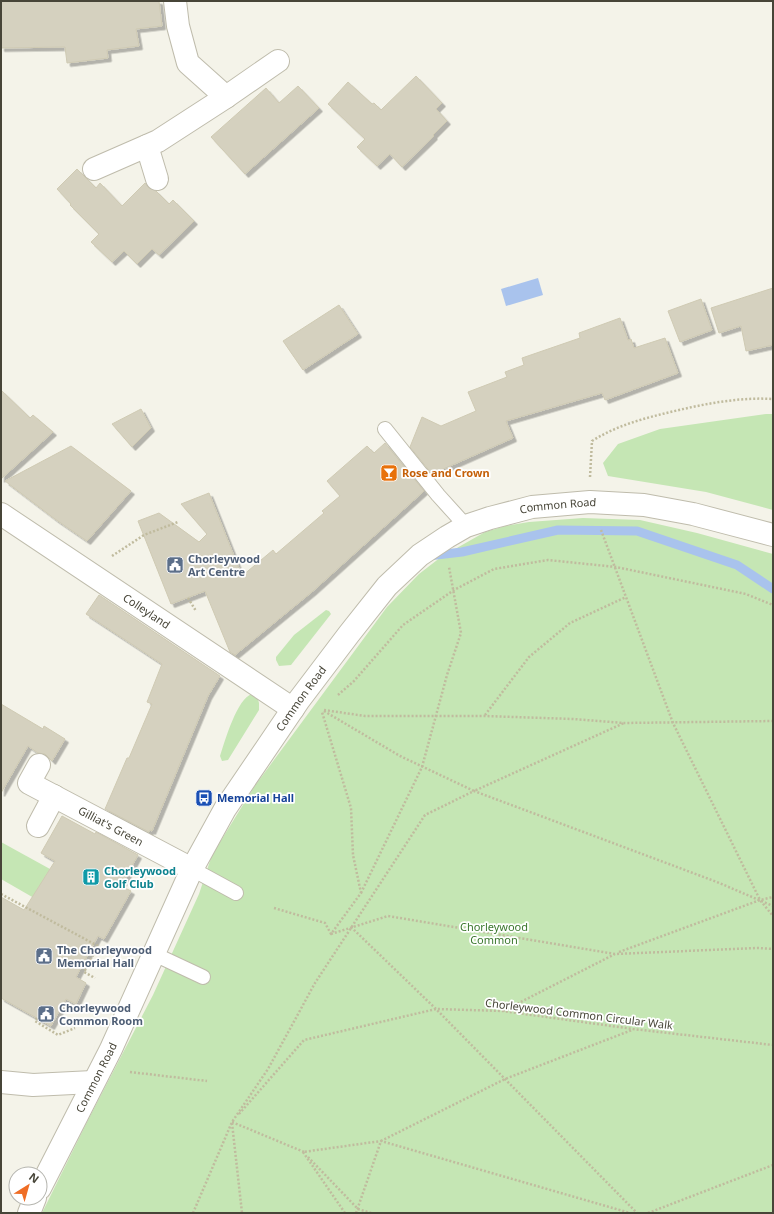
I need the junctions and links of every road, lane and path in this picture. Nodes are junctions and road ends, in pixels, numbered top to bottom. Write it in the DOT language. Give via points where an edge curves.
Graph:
graph roads {
  1 [pos="175,1"];
  2 [pos="278,61"];
  3 [pos="226,97"];
  4 [pos="147,146"];
  5 [pos="94,169"];
  6 [pos="157,179"];
  7 [pos="773,398"];
  8 [pos="385,429"];
  9 [pos="590,502"];
  10 [pos="1,515"];
  11 [pos="178,522"];
  12 [pos="466,526"];
  13 [pos="773,535"];
  14 [pos="447,537"];
  15 [pos="616,567"];
  16 [pos="94,576"];
  17 [pos="454,590"];
  18 [pos="626,598"];
  19 [pos="773,605"];
  20 [pos="338,695"];
  21 [pos="327,705"];
  22 [pos="293,709"];
  23 [pos="322,710"];
  24 [pos="436,716"];
  25 [pos="485,716"];
  26 [pos="773,721"];
  27 [pos="624,723"];
  28 [pos="673,723"];
  29 [pos="422,767"];
  30 [pos="34,774"];
  31 [pos="474,791"];
  32 [pos="54,796"];
  33 [pos="38,826"];
  34 [pos="192,869"];
  35 [pos="236,893"];
  36 [pos="360,893"];
  37 [pos="1,894"];
  38 [pos="773,897"];
  39 [pos="760,900"];
  40 [pos="773,906"];
  41 [pos="274,908"];
  42 [pos="773,916"];
  43 [pos="351,927"];
  44 [pos="331,934"];
  45 [pos="773,949"];
  46 [pos="154,954"];
  47 [pos="616,954"];
  48 [pos="203,977"];
  49 [pos="95,978"];
  50 [pos="436,1009"];
  51 [pos="503,1011"];
  52 [pos="37,1018"];
  53 [pos="75,1028"];
  54 [pos="633,1029"];
  55 [pos="773,1045"];
  56 [pos="97,1075"];
  57 [pos="505,1079"];
  58 [pos="207,1081"];
  59 [pos="1,1082"];
  60 [pos="232,1122"];
  61 [pos="381,1141"];
  62 [pos="303,1152"];
  63 [pos="773,1165"];
  64 [pos="48,1172"];
  65 [pos="358,1209"];
  66 [pos="192,1213"];
  67 [pos="242,1213"];
  68 [pos="345,1213"];
  69 [pos="356,1213"];
  70 [pos="371,1213"];
  71 [pos="630,1213"];
  72 [pos="637,1213"];
  73 [pos="648,1213"];
  1 -- 3 [label="street" via="178,26 188,63"];
  2 -- 3 [label="street"];
  3 -- 4 [label="street"];
  4 -- 5 [label="street"];
  4 -- 6 [label="street"];
  7 -- 9 [label="path" via="703,405 643,419 605,433 592,441"];
  8 -- 12 [label="lane"];
  9 -- 12 [label="street, Common Road" via="532,507"];
  9 -- 13 [label="street, Common Road" via="651,506"];
  9 -- 15 [label="path"];
  10 -- 16 [label="street, Colleyland"];
  11 -- 16 [label="path" via="144,535 110,558"];
  12 -- 14 [label="street, Common Road"];
  14 -- 17 [label="path" via="446,554"];
  14 -- 22 [label="street, Common Road" via="420,555 387,586"];
  15 -- 17 [label="path" via="548,560 494,569"];
  15 -- 18 [label="path"];
  15 -- 19 [label="path" via="746,594"];
  16 -- 22 [label="street, Colleyland"];
  17 -- 20 [label="path" via="403,625 354,681"];
  17 -- 24 [label="path" via="461,633"];
  18 -- 25 [label="path" via="570,623 529,657"];
  18 -- 28 [label="path"];
  21 -- 23 [label="path"];
  22 -- 34 [label="street, Common Road" via="225,809"];
  23 -- 24 [label="path" via="365,716"];
  23 -- 29 [label="path"];
  23 -- 36 [label="path" via="351,808 353,855"];
  24 -- 25 [label="path"];
  24 -- 29 [label="path"];
  25 -- 27 [label="path"];
  26 -- 28 [label="path"];
  27 -- 28 [label="path"];
  27 -- 31 [label="path"];
  28 -- 39 [label="path"];
  29 -- 31 [label="path"];
  29 -- 36 [label="path"];
  30 -- 32 [label="street, Gilliat's Green"];
  31 -- 39 [label="path"];
  31 -- 43 [label="path" via="425,815"];
  32 -- 33 [label="street"];
  32 -- 34 [label="street, Gilliat's Green"];
  34 -- 35 [label="lane"];
  34 -- 46 [label="street, Common Road"];
  36 -- 44 [label="path"];
  37 -- 49 [label="path" via="98,946 84,972"];
  38 -- 39 [label="path"];
  39 -- 40 [label="path"];
  39 -- 42 [label="path"];
  39 -- 47 [label="path"];
  41 -- 44 [label="path" via="325,923"];
  43 -- 44 [label="path"];
  43 -- 47 [label="path" via="388,916"];
  43 -- 50 [label="path"];
  43 -- 60 [label="path" via="314,983 268,1069"];
  45 -- 47 [label="path"];
  46 -- 48 [label="lane"];
  46 -- 56 [label="street, Common Road"];
  47 -- 51 [label="path"];
  50 -- 51 [label="path, Chorleywood Common Circular Walk"];
  50 -- 57 [label="path"];
  50 -- 60 [label="path, Chorleywood Common Circular Walk" via="304,1040"];
  51 -- 54 [label="path, Chorleywood Common Circular Walk"];
  52 -- 53 [label="path" via="35,1021 58,1035"];
  54 -- 55 [label="path, Chorleywood Common Circular Walk"];
  54 -- 57 [label="path"];
  56 -- 58 [label="path"];
  56 -- 59 [label="street" via="33,1085"];
  56 -- 64 [label="street, Common Road"];
  57 -- 61 [label="path"];
  57 -- 72 [label="path"];
  60 -- 62 [label="path"];
  60 -- 66 [label="path"];
  60 -- 67 [label="path"];
  61 -- 62 [label="path"];
  61 -- 65 [label="path"];
  61 -- 71 [label="path"];
  62 -- 65 [label="path"];
  62 -- 68 [label="path"];
  63 -- 73 [label="path"];
  65 -- 69 [label="path"];
  65 -- 70 [label="path"];
}
